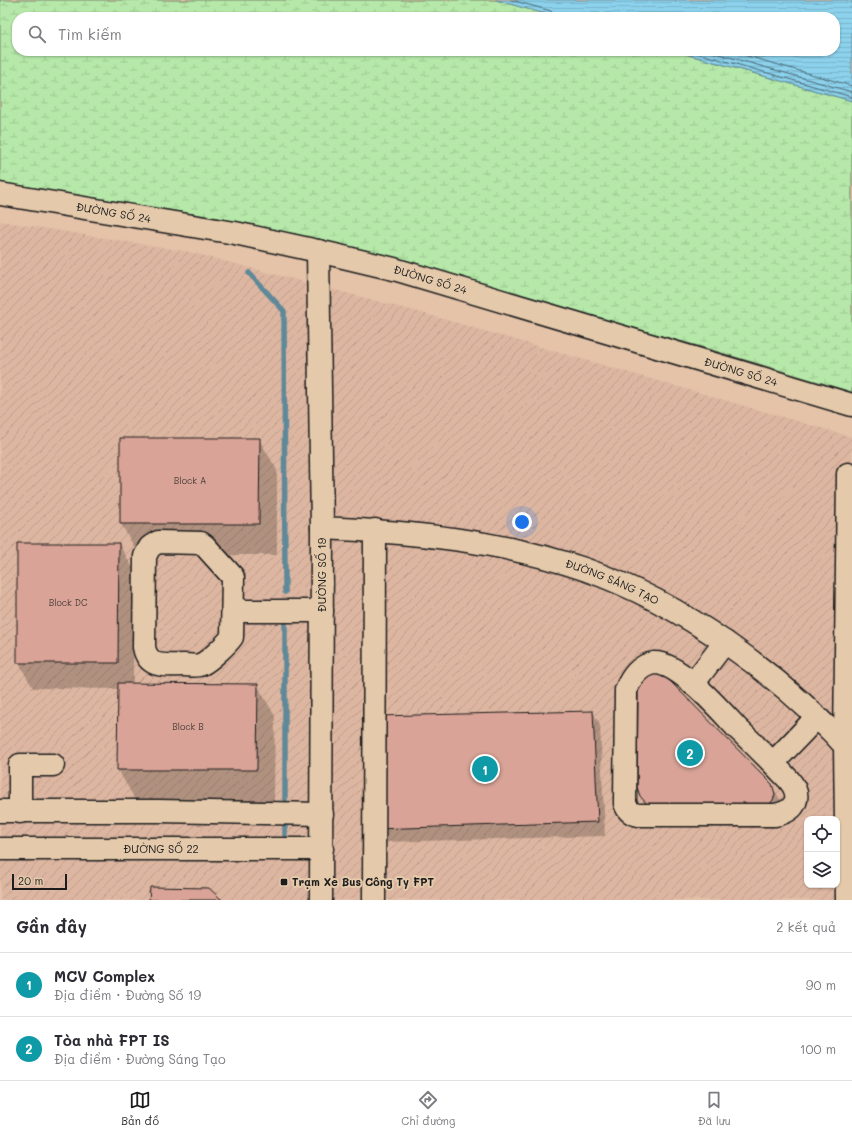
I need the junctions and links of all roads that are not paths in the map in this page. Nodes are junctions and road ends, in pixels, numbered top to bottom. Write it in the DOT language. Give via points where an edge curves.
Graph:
graph roads {
  1 [pos="0,194"];
  2 [pos="318,251"];
  3 [pos="852,405"];
  4 [pos="848,474"];
  5 [pos="322,528"];
  6 [pos="375,530"];
  7 [pos="233,604"];
  8 [pos="322,604"];
  9 [pos="725,642"];
  10 [pos="694,684"];
  11 [pos="817,717"];
  12 [pos="849,750"];
  13 [pos="773,763"];
  14 [pos="53,765"];
  15 [pos="10,811"];
  16 [pos="322,814"];
  17 [pos="0,848"];
  18 [pos="322,849"];
  19 [pos="321,900"];
  20 [pos="374,900"];
  21 [pos="847,900"];
  1 -- 2 [label="street, ĐƯỜNG SỐ 24" via="235,232"];
  2 -- 3 [label="street, ĐƯỜNG SỐ 24" via="394,269"];
  2 -- 5 [label="street, ĐƯỜNG SỐ 19"];
  4 -- 12 [label="street"];
  5 -- 6 [label="street, ĐƯỜNG SÁNG TẠO"];
  5 -- 8 [label="street, ĐƯỜNG SỐ 19"];
  6 -- 9 [label="street, ĐƯỜNG SÁNG TẠO" via="496,546 584,569 659,602"];
  6 -- 20 [label="street"];
  7 -- 7 [label="street" via="232,574 203,544 158,542 146,552 144,646 152,662 162,665 198,666 204,663 232,637"];
  7 -- 8 [label="street"];
  8 -- 16 [label="street, ĐƯỜNG SỐ 19"];
  9 -- 10 [label="street"];
  9 -- 11 [label="street, ĐƯỜNG SÁNG TẠO"];
  10 -- 13 [label="street"];
  10 -- 13 [label="street" via="672,668 657,663 644,666 630,681 626,695 624,803 629,812 638,815 780,814 794,804 797,794 792,783"];
  11 -- 12 [label="street, ĐƯỜNG SÁNG TẠO"];
  11 -- 13 [label="street"];
  12 -- 21 [label="street"];
  14 -- 15 [label="street" via="20,765"];
  15 -- 16 [label="street"];
  16 -- 18 [label="street, ĐƯỜNG SỐ 19"];
  17 -- 18 [label="street, ĐƯỜNG SỐ 22"];
  18 -- 19 [label="street, ĐƯỜNG SỐ 19"];
}
